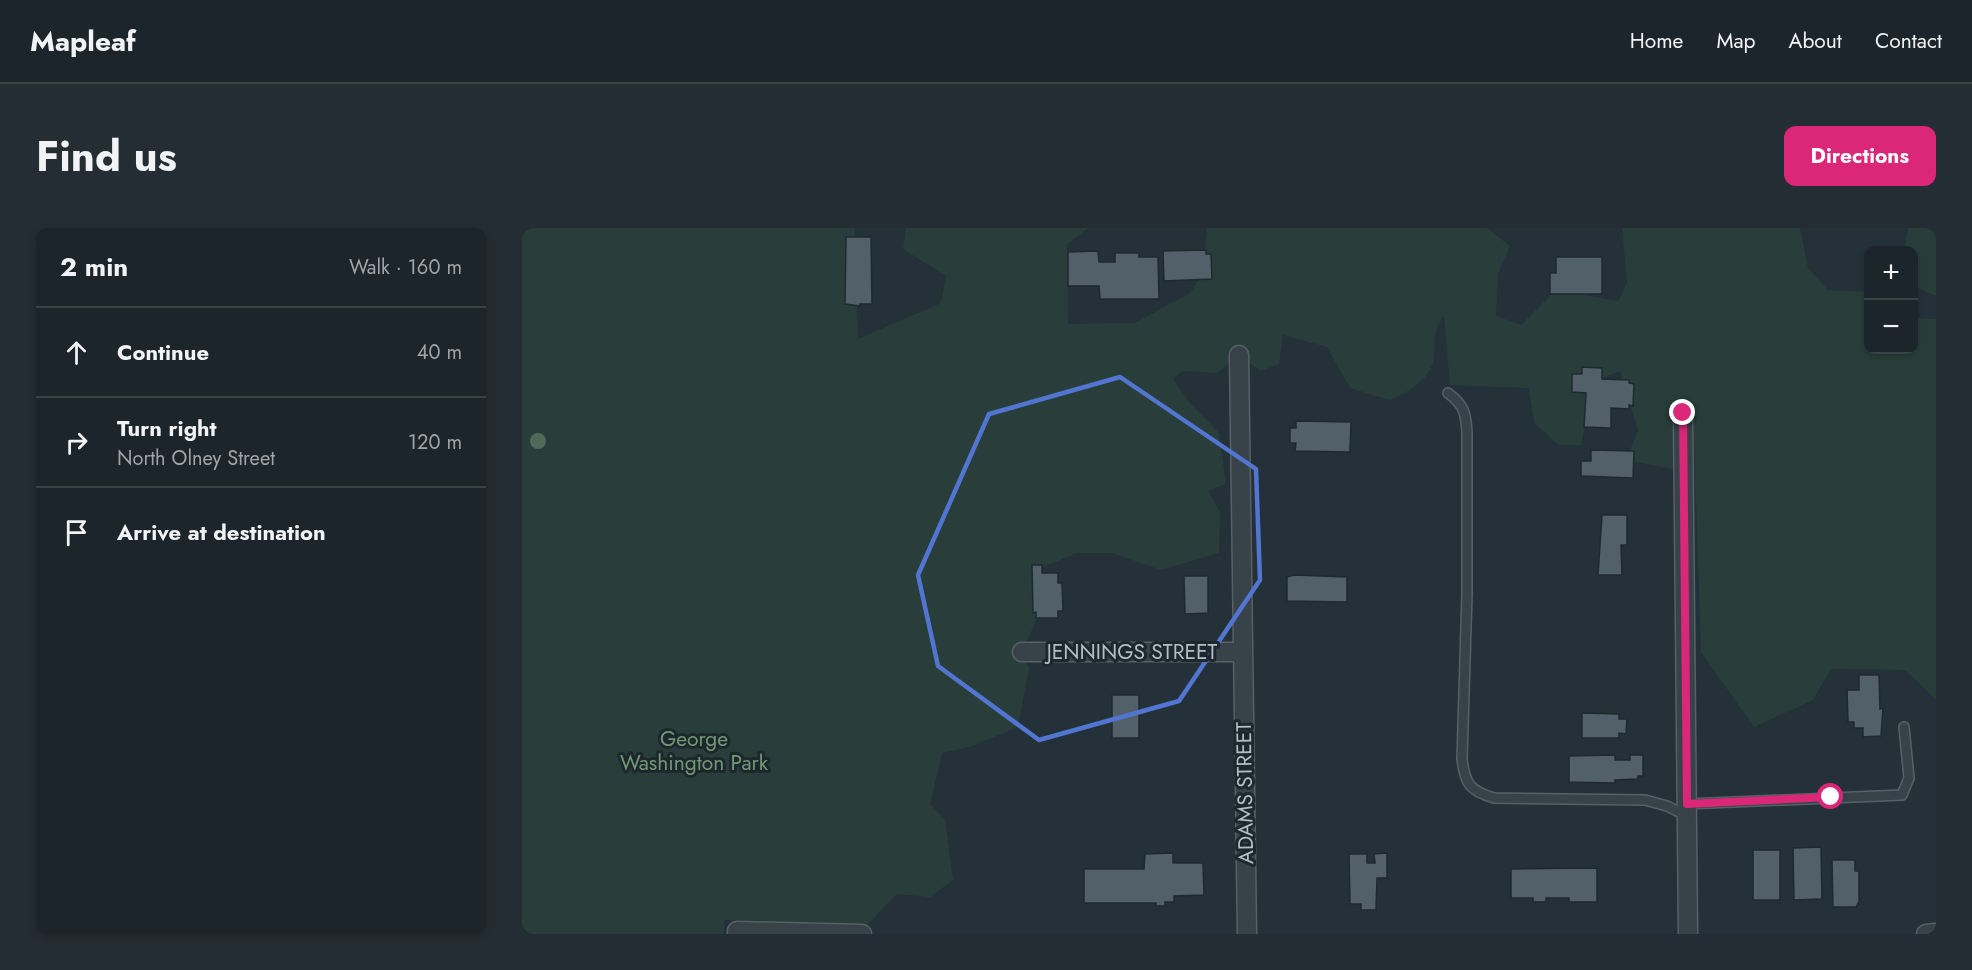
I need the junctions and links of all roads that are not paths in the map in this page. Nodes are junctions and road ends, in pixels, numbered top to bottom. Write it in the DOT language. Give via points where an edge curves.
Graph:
graph roads {
  1 [pos="1239,355"];
  2 [pos="1448,393"];
  3 [pos="1683,413"];
  4 [pos="1022,652"];
  5 [pos="1242,652"];
  6 [pos="1904,727"];
  7 [pos="1687,810"];
  8 [pos="737,933"];
  9 [pos="1936,933"];
  10 [pos="862,934"];
  11 [pos="1247,934"];
  12 [pos="1688,934"];
  13 [pos="1926,934"];
  1 -- 5 [label="street, ADAMS STREET"];
  2 -- 7 [label="lane" via="1462,404 1467,433 1464,777 1476,793 1494,798 1645,800"];
  3 -- 7 [label="street"];
  4 -- 5 [label="street, JENNINGS STREET"];
  5 -- 11 [label="street, ADAMS STREET"];
  6 -- 7 [label="lane" via="1909,778 1902,795"];
  7 -- 12 [label="street"];
  8 -- 10 [label="street"];
  9 -- 13 [label="street"];
}
